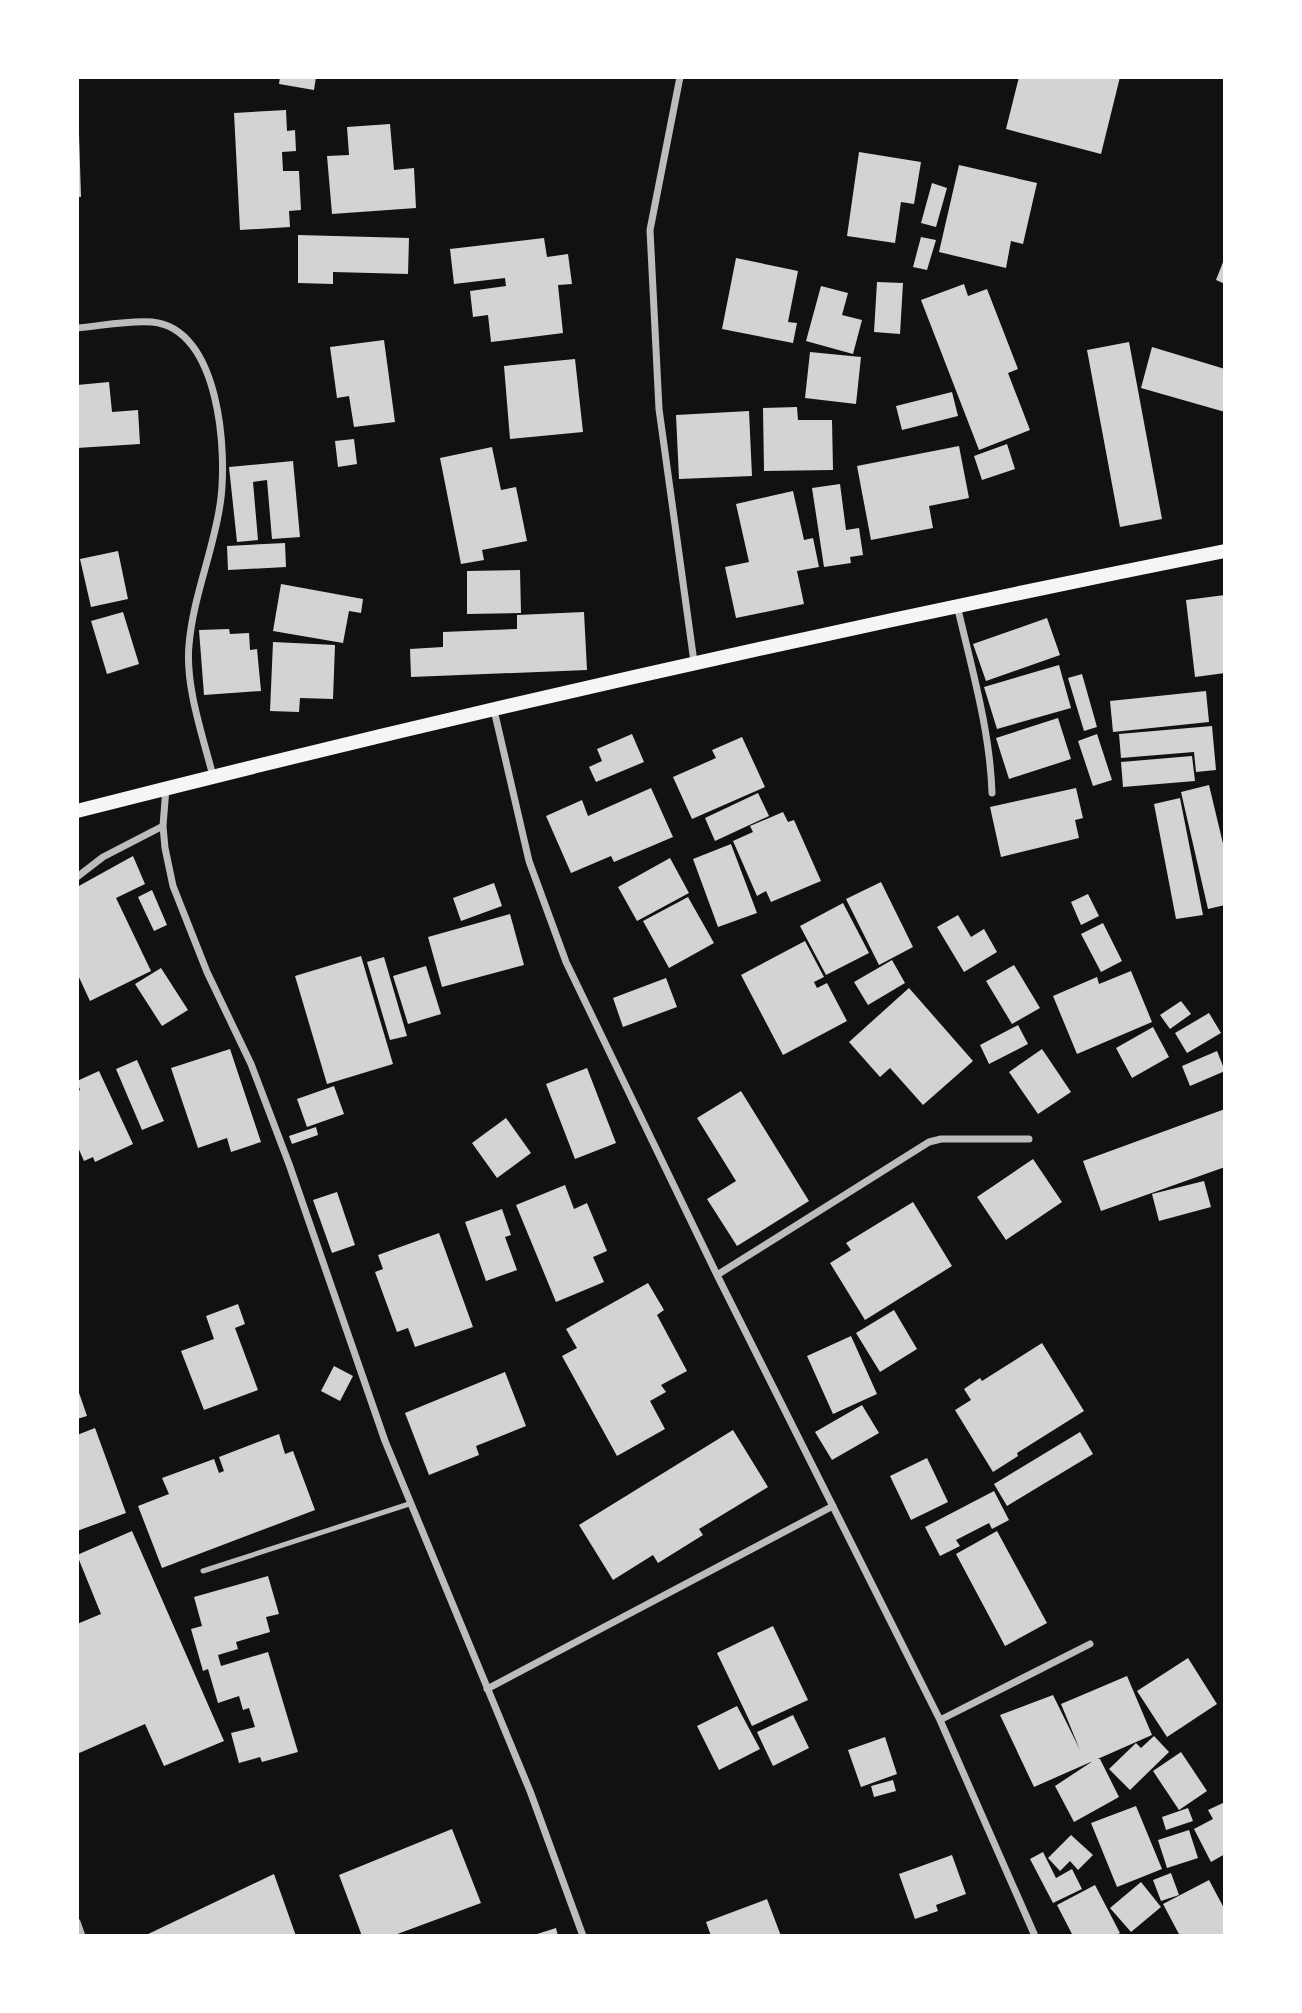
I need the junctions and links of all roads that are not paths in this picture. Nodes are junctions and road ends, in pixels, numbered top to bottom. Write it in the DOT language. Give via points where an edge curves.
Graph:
graph roads {
  1 [pos="680,77"];
  2 [pos="77,328"];
  3 [pos="1225,551"];
  4 [pos="957,604"];
  5 [pos="694,662"];
  6 [pos="494,710"];
  7 [pos="213,777"];
  8 [pos="166,788"];
  9 [pos="992,793"];
  10 [pos="77,811"];
  11 [pos="163,826"];
  12 [pos="77,877"];
  13 [pos="1029,1139"];
  14 [pos="717,1275"];
  15 [pos="410,1504"];
  16 [pos="834,1506"];
  17 [pos="203,1571"];
  18 [pos="1090,1644"];
  19 [pos="487,1689"];
  20 [pos="940,1720"];
  21 [pos="77,1922"];
  22 [pos="82,1936"];
  23 [pos="583,1936"];
  24 [pos="1035,1936"];
  1 -- 5 [label="street" via="650,230 659,409"];
  2 -- 7 [label="street" via="152,322 171,327 201,357 212,380 220,430 220,502 189,646 189,673"];
  3 -- 4 [label="main road"];
  4 -- 5 [label="main road"];
  4 -- 9 [label="street" via="979,700"];
  5 -- 6 [label="main road"];
  6 -- 7 [label="main road"];
  6 -- 14 [label="street" via="529,861 566,962"];
  7 -- 8 [label="main road"];
  8 -- 10 [label="main road"];
  8 -- 11 [label="street"];
  11 -- 12 [label="street" via="103,857"];
  11 -- 15 [label="street" via="173,886 256,1076"];
  13 -- 14 [label="street" via="929,1142"];
  14 -- 16 [label="street"];
  15 -- 17 [label="lane"];
  15 -- 19 [label="street"];
  16 -- 19 [label="street"];
  16 -- 20 [label="street"];
  18 -- 20 [label="street"];
  19 -- 23 [label="street"];
  20 -- 24 [label="street"];
  21 -- 22 [label="street"];
}
